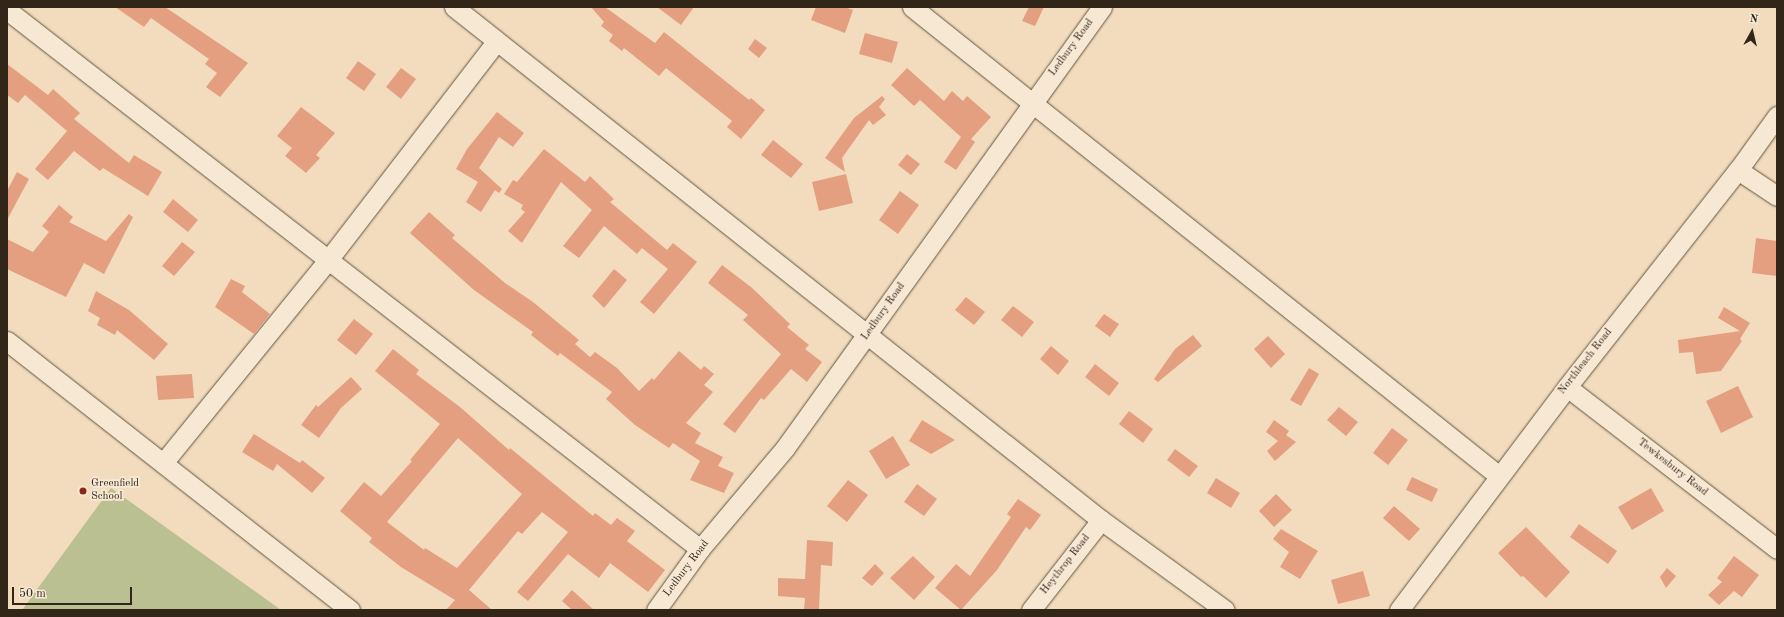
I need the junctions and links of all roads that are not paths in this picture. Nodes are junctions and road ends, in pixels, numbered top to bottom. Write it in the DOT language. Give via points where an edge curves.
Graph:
graph roads {
  1 [pos="454,7"];
  2 [pos="912,7"];
  3 [pos="1102,7"];
  4 [pos="7,10"];
  5 [pos="496,42"];
  6 [pos="1032,102"];
  7 [pos="1777,116"];
  8 [pos="1738,170"];
  9 [pos="1777,196"];
  10 [pos="328,260"];
  11 [pos="868,335"];
  12 [pos="7,341"];
  13 [pos="1567,386"];
  14 [pos="162,463"];
  15 [pos="1499,476"];
  16 [pos="1101,520"];
  17 [pos="700,550"];
  18 [pos="1777,550"];
  19 [pos="350,610"];
  20 [pos="656,610"];
  21 [pos="1031,610"];
  22 [pos="1225,610"];
  23 [pos="1399,610"];
  1 -- 5 [label="street"];
  2 -- 6 [label="street"];
  3 -- 6 [label="street, Ledbury Road"];
  4 -- 10 [label="street"];
  5 -- 10 [label="street"];
  5 -- 11 [label="street"];
  6 -- 11 [label="street, Ledbury Road"];
  6 -- 15 [label="street"];
  7 -- 8 [label="street, Northleach Road"];
  8 -- 9 [label="street"];
  8 -- 13 [label="street, Northleach Road"];
  10 -- 14 [label="street"];
  10 -- 17 [label="street"];
  11 -- 16 [label="street"];
  11 -- 17 [label="street, Ledbury Road" via="785,448"];
  12 -- 14 [label="street"];
  13 -- 15 [label="street, Northleach Road"];
  13 -- 18 [label="street, Tewkesbury Road"];
  14 -- 19 [label="street"];
  15 -- 23 [label="street, Northleach Road"];
  16 -- 21 [label="street, Heythrop Road"];
  16 -- 22 [label="street"];
  17 -- 20 [label="street, Ledbury Road"];
}
